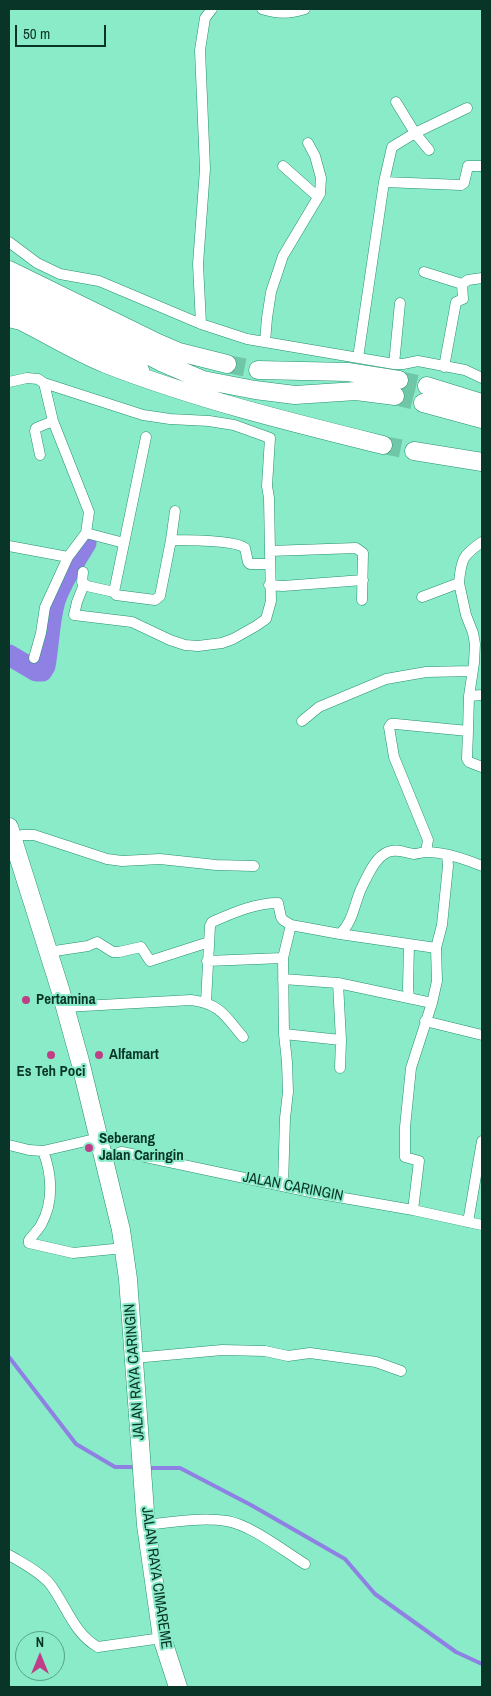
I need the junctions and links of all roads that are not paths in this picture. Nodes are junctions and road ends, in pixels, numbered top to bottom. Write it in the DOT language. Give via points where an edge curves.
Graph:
graph roads {
  1 [pos="212,9"];
  2 [pos="262,9"];
  3 [pos="305,9"];
  4 [pos="396,102"];
  5 [pos="466,108"];
  6 [pos="415,133"];
  7 [pos="308,143"];
  8 [pos="429,150"];
  9 [pos="283,166"];
  10 [pos="482,166"];
  11 [pos="384,182"];
  12 [pos="318,197"];
  13 [pos="9,242"];
  14 [pos="9,270"];
  15 [pos="424,272"];
  16 [pos="9,274"];
  17 [pos="482,278"];
  18 [pos="29,280"];
  19 [pos="462,284"];
  20 [pos="9,288"];
  21 [pos="400,303"];
  22 [pos="10,315"];
  23 [pos="201,324"];
  24 [pos="91,331"];
  25 [pos="265,342"];
  26 [pos="358,358"];
  27 [pos="227,364"];
  28 [pos="444,367"];
  29 [pos="258,370"];
  30 [pos="482,378"];
  31 [pos="396,380"];
  32 [pos="9,382"];
  33 [pos="159,383"];
  34 [pos="44,384"];
  35 [pos="482,403"];
  36 [pos="482,419"];
  37 [pos="53,421"];
  38 [pos="146,437"];
  39 [pos="383,445"];
  40 [pos="414,452"];
  41 [pos="40,456"];
  42 [pos="482,462"];
  43 [pos="175,512"];
  44 [pos="86,533"];
  45 [pos="171,540"];
  46 [pos="482,542"];
  47 [pos="124,543"];
  48 [pos="9,546"];
  49 [pos="270,550"];
  50 [pos="68,557"];
  51 [pos="269,564"];
  52 [pos="83,572"];
  53 [pos="363,580"];
  54 [pos="459,583"];
  55 [pos="84,584"];
  56 [pos="269,585"];
  57 [pos="114,592"];
  58 [pos="422,597"];
  59 [pos="362,600"];
  60 [pos="34,658"];
  61 [pos="472,671"];
  62 [pos="482,695"];
  63 [pos="468,696"];
  64 [pos="302,721"];
  65 [pos="468,731"];
  66 [pos="482,767"];
  67 [pos="11,833"];
  68 [pos="426,852"];
  69 [pos="446,855"];
  70 [pos="254,866"];
  71 [pos="482,866"];
  72 [pos="291,925"];
  73 [pos="340,934"];
  74 [pos="209,942"];
  75 [pos="409,944"];
  76 [pos="436,948"];
  77 [pos="48,952"];
  78 [pos="282,958"];
  79 [pos="207,962"];
  80 [pos="283,979"];
  81 [pos="338,983"];
  82 [pos="409,997"];
  83 [pos="206,1002"];
  84 [pos="432,1003"];
  85 [pos="65,1007"];
  86 [pos="425,1021"];
  87 [pos="284,1034"];
  88 [pos="482,1035"];
  89 [pos="243,1037"];
  90 [pos="342,1040"];
  91 [pos="340,1068"];
  92 [pos="99,1138"];
  93 [pos="482,1141"];
  94 [pos="9,1144"];
  95 [pos="43,1151"];
  96 [pos="103,1156"];
  97 [pos="282,1186"];
  98 [pos="413,1210"];
  99 [pos="468,1222"];
  100 [pos="482,1225"];
  101 [pos="124,1248"];
  102 [pos="134,1358"];
  103 [pos="401,1371"];
  104 [pos="144,1496"];
  105 [pos="146,1525"];
  106 [pos="9,1555"];
  107 [pos="305,1564"];
  108 [pos="162,1638"];
  109 [pos="178,1687"];
  1 -- 23 [label="street" via="205,18 200,50 205,169 198,264"];
  2 -- 3 [label="street" via="290,14"];
  4 -- 6 [label="street"];
  5 -- 6 [label="street"];
  6 -- 8 [label="street"];
  6 -- 11 [label="street" via="392,147"];
  7 -- 12 [label="street" via="321,178"];
  9 -- 12 [label="street"];
  10 -- 11 [label="street" via="468,166 461,185"];
  11 -- 26 [label="street"];
  12 -- 25 [label="street" via="283,256 271,292"];
  13 -- 23 [label="street" via="60,274 98,281"];
  14 -- 18 [label="highway"];
  15 -- 19 [label="street"];
  16 -- 18 [label="highway"];
  17 -- 19 [label="street"];
  18 -- 27 [label="highway" via="179,352"];
  19 -- 28 [label="street" via="463,299 456,302"];
  20 -- 24 [label="highway" via="38,297"];
  21 -- 31 [label="street"];
  22 -- 24 [label="highway"];
  22 -- 33 [label="highway" via="104,364"];
  23 -- 25 [label="street"];
  24 -- 31 [label="highway" via="203,380 256,390 295,395 356,391"];
  24 -- 33 [label="highway"];
  25 -- 26 [label="street"];
  26 -- 31 [label="street"];
  28 -- 30 [label="street" via="464,370"];
  28 -- 31 [label="street" via="418,361 403,364"];
  29 -- 31 [label="highway" via="348,372"];
  32 -- 34 [label="street" via="27,378 38,379"];
  33 -- 39 [label="highway" via="243,410"];
  34 -- 37 [label="street"];
  34 -- 49 [label="street" via="143,415 234,425 270,438 266,486"];
  35 -- 36 [label="highway" via="425,394"];
  37 -- 41 [label="street" via="35,429"];
  37 -- 44 [label="street" via="89,512"];
  38 -- 47 [label="street"];
  40 -- 42 [label="highway"];
  43 -- 45 [label="street"];
  44 -- 47 [label="street"];
  44 -- 50 [label="street"];
  45 -- 51 [label="street" via="239,545 245,548 250,564"];
  45 -- 57 [label="street" via="158,599 116,595"];
  46 -- 54 [label="street" via="462,559"];
  47 -- 57 [label="street"];
  48 -- 50 [label="street"];
  49 -- 51 [label="street"];
  49 -- 53 [label="street" via="356,548 363,553"];
  50 -- 60 [label="street" via="45,607"];
  51 -- 56 [label="street"];
  52 -- 55 [label="street"];
  53 -- 56 [label="street"];
  53 -- 59 [label="street"];
  54 -- 58 [label="street"];
  54 -- 61 [label="street" via="473,633 475,654"];
  55 -- 56 [label="street" via="74,614 132,622 170,640 198,646 233,639 263,622 268,616"];
  55 -- 57 [label="street"];
  61 -- 63 [label="street"];
  61 -- 64 [label="street" via="426,672 386,679 319,707"];
  62 -- 63 [label="street"];
  63 -- 65 [label="street"];
  65 -- 66 [label="street" via="466,759"];
  65 -- 68 [label="street" via="396,724 389,728 394,756 428,840"];
  67 -- 70 [label="street" via="34,835 107,859 160,859"];
  67 -- 77 [label="highway, JALAN RAYA CARINGIN"];
  68 -- 69 [label="street"];
  68 -- 73 [label="street" via="415,854 395,850 382,855 360,891 350,920"];
  69 -- 71 [label="street"];
  69 -- 76 [label="street" via="448,866 442,925"];
  72 -- 73 [label="street"];
  72 -- 74 [label="street" via="280,917 278,903 263,904 212,922"];
  72 -- 78 [label="street"];
  73 -- 75 [label="street"];
  74 -- 77 [label="street" via="150,962 142,947 113,952 97,942"];
  74 -- 79 [label="street"];
  75 -- 76 [label="street"];
  75 -- 82 [label="street"];
  76 -- 84 [label="street" via="437,981"];
  77 -- 85 [label="highway, JALAN RAYA CARINGIN"];
  78 -- 79 [label="street"];
  78 -- 80 [label="street"];
  79 -- 83 [label="street"];
  80 -- 81 [label="street"];
  80 -- 87 [label="street"];
  81 -- 82 [label="street"];
  81 -- 90 [label="street"];
  82 -- 84 [label="street"];
  83 -- 85 [label="street" via="191,1000"];
  83 -- 89 [label="street" via="217,1007"];
  84 -- 86 [label="street"];
  85 -- 92 [label="highway, JALAN RAYA CARINGIN"];
  86 -- 88 [label="street"];
  86 -- 98 [label="street" via="411,1068 405,1127 405,1157 419,1161"];
  87 -- 90 [label="street"];
  87 -- 97 [label="street" via="288,1092"];
  90 -- 91 [label="street"];
  92 -- 95 [label="street"];
  92 -- 96 [label="highway, JALAN RAYA CARINGIN"];
  93 -- 99 [label="street"];
  94 -- 95 [label="street"];
  95 -- 101 [label="street" via="49,1168 48,1206 29,1243 73,1253"];
  96 -- 97 [label="street, JALAN CARINGIN" via="122,1152"];
  96 -- 101 [label="highway, JALAN RAYA CARINGIN"];
  97 -- 98 [label="street, JALAN CARINGIN"];
  98 -- 99 [label="street, JALAN CARINGIN"];
  99 -- 100 [label="street, JALAN CARINGIN"];
  101 -- 102 [label="highway, JALAN RAYA CARINGIN"];
  102 -- 103 [label="street" via="222,1350 265,1351 288,1356 310,1353 376,1362"];
  102 -- 104 [label="highway, JALAN RAYA CARINGIN"];
  104 -- 105 [label="highway, JALAN RAYA CIMAREME"];
  105 -- 107 [label="street" via="228,1521 250,1529"];
  105 -- 108 [label="highway, JALAN RAYA CIMAREME"];
  106 -- 108 [label="street" via="48,1582 80,1634 98,1647"];
  108 -- 109 [label="highway, JALAN RAYA CIMAREME"];
}
